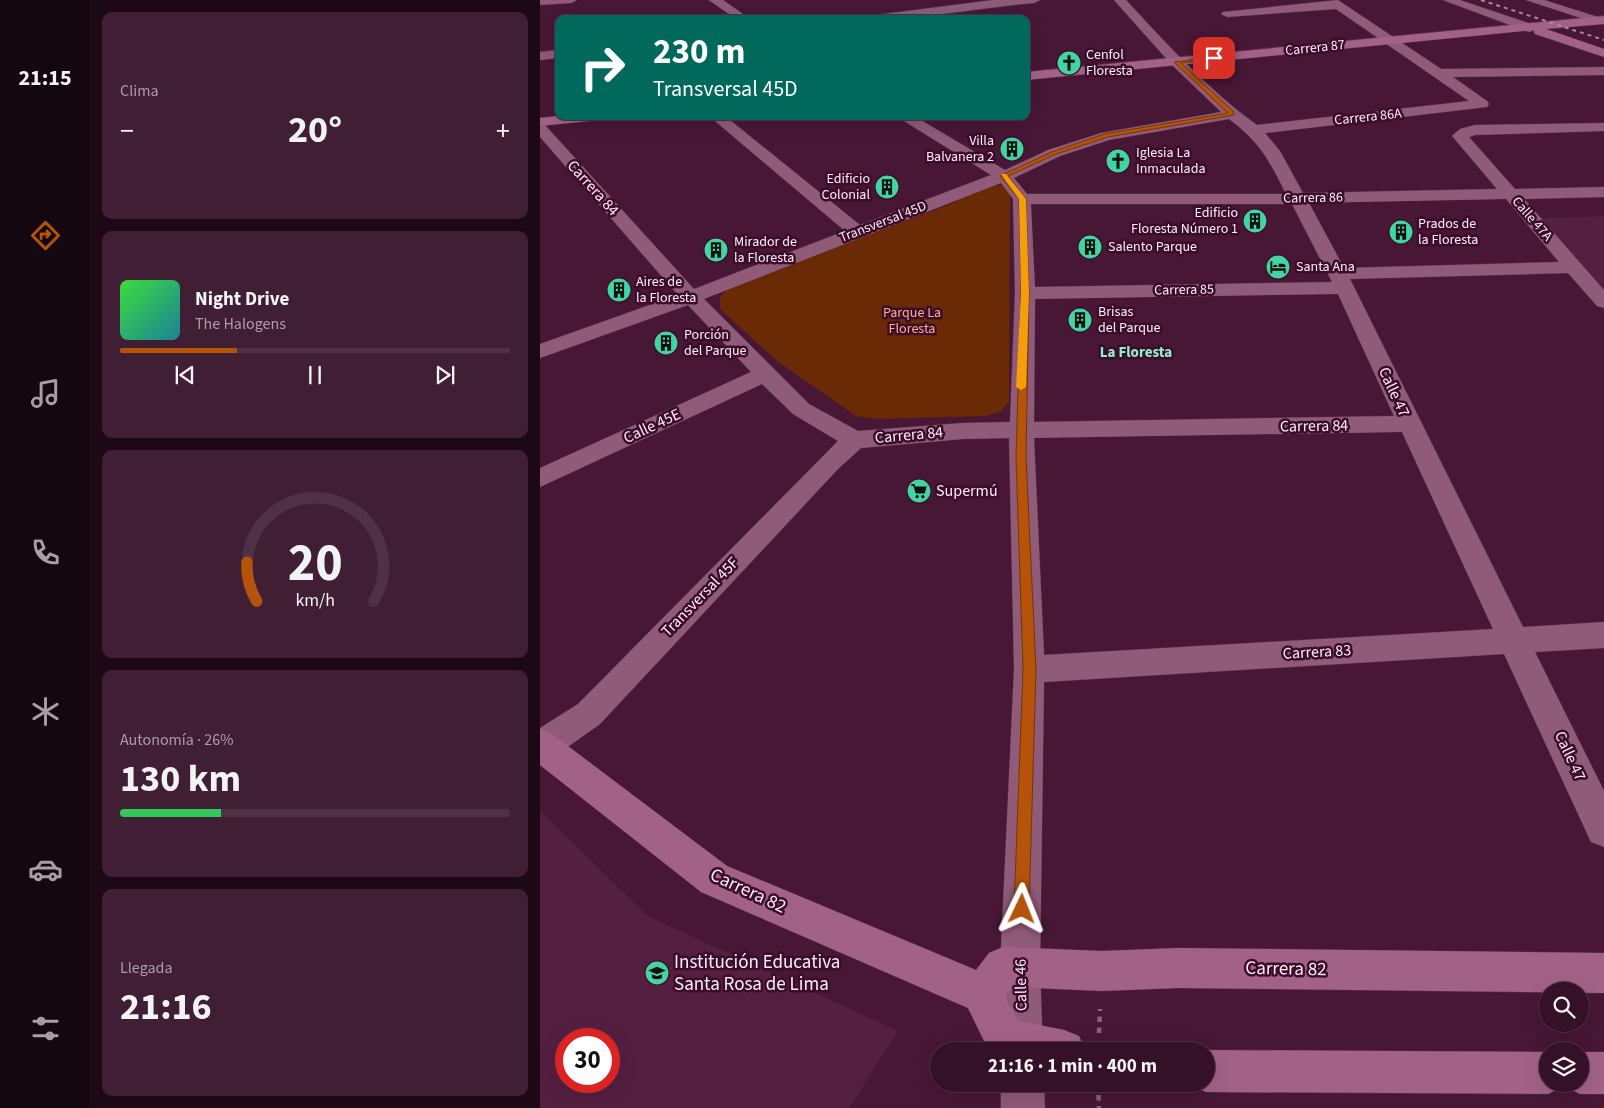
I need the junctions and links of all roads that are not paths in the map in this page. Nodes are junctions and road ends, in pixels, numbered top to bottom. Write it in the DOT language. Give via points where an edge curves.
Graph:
graph roads {
  1 [pos="571,0"];
  2 [pos="715,0"];
  3 [pos="1034,0"];
  4 [pos="1120,0"];
  5 [pos="1350,0"];
  6 [pos="1449,0"];
  7 [pos="1532,0"];
  8 [pos="1553,0"];
  9 [pos="540,2"];
  10 [pos="971,2"];
  11 [pos="1334,2"];
  12 [pos="1227,14"];
  13 [pos="1577,14"];
  14 [pos="738,15"];
  15 [pos="898,15"];
  16 [pos="978,15"];
  17 [pos="1602,21"];
  18 [pos="1530,28"];
  19 [pos="1409,39"];
  20 [pos="1389,41"];
  21 [pos="1604,53"];
  22 [pos="555,54"];
  23 [pos="540,56"];
  24 [pos="1177,62"];
  25 [pos="1604,71"];
  26 [pos="1440,73"];
  27 [pos="1463,73"];
  28 [pos="1030,76"];
  29 [pos="1232,114"];
  30 [pos="560,120"];
  31 [pos="721,120"];
  32 [pos="911,120"];
  33 [pos="540,122"];
  34 [pos="1604,127"];
  35 [pos="540,128"];
  36 [pos="1254,130"];
  37 [pos="1004,176"];
  38 [pos="1604,192"];
  39 [pos="1510,194"];
  40 [pos="1022,199"];
  41 [pos="1299,199"];
  42 [pos="857,232"];
  43 [pos="1574,267"];
  44 [pos="1341,281"];
  45 [pos="1025,293"];
  46 [pos="691,297"];
  47 [pos="1604,302"];
  48 [pos="540,351"];
  49 [pos="765,374"];
  50 [pos="1409,424"];
  51 [pos="1021,430"];
  52 [pos="854,440"];
  53 [pos="540,478"];
  54 [pos="1604,635"];
  55 [pos="1515,640"];
  56 [pos="1029,669"];
  57 [pos="540,746"];
  58 [pos="1604,828"];
  59 [pos="1020,968"];
  60 [pos="1604,973"];
  61 [pos="982,994"];
  62 [pos="1013,1042"];
  63 [pos="1022,1042"];
  64 [pos="1215,1072"];
  65 [pos="1539,1073"];
  66 [pos="1589,1073"];
  67 [pos="1604,1073"];
  68 [pos="1023,1092"];
  69 [pos="1023,1108"];
  1 -- 9 [label="street"];
  2 -- 14 [label="street"];
  3 -- 10 [label="street"];
  4 -- 24 [label="street, Calle 47"];
  5 -- 19 [label="street"];
  6 -- 18 [label="street"];
  7 -- 13 [label="street"];
  8 -- 13 [label="street"];
  10 -- 15 [label="street"];
  10 -- 16 [label="street"];
  11 -- 12 [label="street"];
  11 -- 20 [label="street"];
  13 -- 17 [label="street"];
  17 -- 18 [label="street, Carrera 87"];
  18 -- 19 [label="street, Carrera 87"];
  18 -- 21 [label="street"];
  19 -- 20 [label="street, Carrera 87"];
  19 -- 27 [label="street"];
  20 -- 24 [label="street, Carrera 87"];
  20 -- 26 [label="street"];
  22 -- 23 [label="street"];
  24 -- 28 [label="street, Carrera 87"];
  24 -- 29 [label="street, Calle 47"];
  25 -- 27 [label="street"];
  26 -- 27 [label="street"];
  26 -- 36 [label="street, Carrera 86A" via="1482,104"];
  29 -- 36 [label="street, Calle 47"];
  29 -- 37 [label="street, Transversal 45D" via="1106,136 1054,153"];
  30 -- 33 [label="street"];
  31 -- 42 [label="street"];
  32 -- 37 [label="street"];
  34 -- 39 [label="street, Calle 47A" via="1465,132 1460,136"];
  35 -- 46 [label="street, Carrera 84"];
  36 -- 41 [label="street, Calle 47" via="1272,151"];
  37 -- 40 [label="street"];
  37 -- 42 [label="street, Transversal 45D"];
  38 -- 39 [label="street, Carrera 86"];
  39 -- 41 [label="street, Carrera 86"];
  39 -- 43 [label="street, Calle 47A"];
  40 -- 41 [label="street, Carrera 86"];
  40 -- 45 [label="street, Calle 46"];
  41 -- 44 [label="street, Calle 47"];
  42 -- 46 [label="street, Transversal 45D"];
  43 -- 44 [label="street, Carrera 85"];
  43 -- 47 [label="street, Calle 47A"];
  44 -- 45 [label="street, Carrera 85"];
  44 -- 50 [label="street, Calle 47"];
  45 -- 51 [label="street, Calle 46"];
  46 -- 48 [label="street, Transversal 45D"];
  46 -- 49 [label="street, Carrera 84"];
  49 -- 52 [label="street, Carrera 84" via="801,409"];
  49 -- 53 [label="street, Calle 45E"];
  50 -- 51 [label="street, Carrera 84"];
  50 -- 55 [label="street, Calle 47"];
  51 -- 52 [label="street, Carrera 84"];
  51 -- 56 [label="street, Calle 46"];
  52 -- 57 [label="street, Transversal 45F" via="589,714"];
  54 -- 55 [label="street, Carrera 83"];
  55 -- 56 [label="street, Carrera 83"];
  55 -- 58 [label="street, Calle 47"];
  56 -- 59 [label="street, Calle 46"];
  57 -- 61 [label="street, Carrera 82" via="714,879"];
  59 -- 60 [label="street, Carrera 82"];
  59 -- 61 [label="street, Carrera 82" via="1003,967"];
  59 -- 63 [label="street, Calle 46"];
  61 -- 62 [label="street" via="1006,1039"];
  64 -- 65 [label="street"];
  66 -- 67 [label="street"];
  68 -- 69 [label="street"];
}
